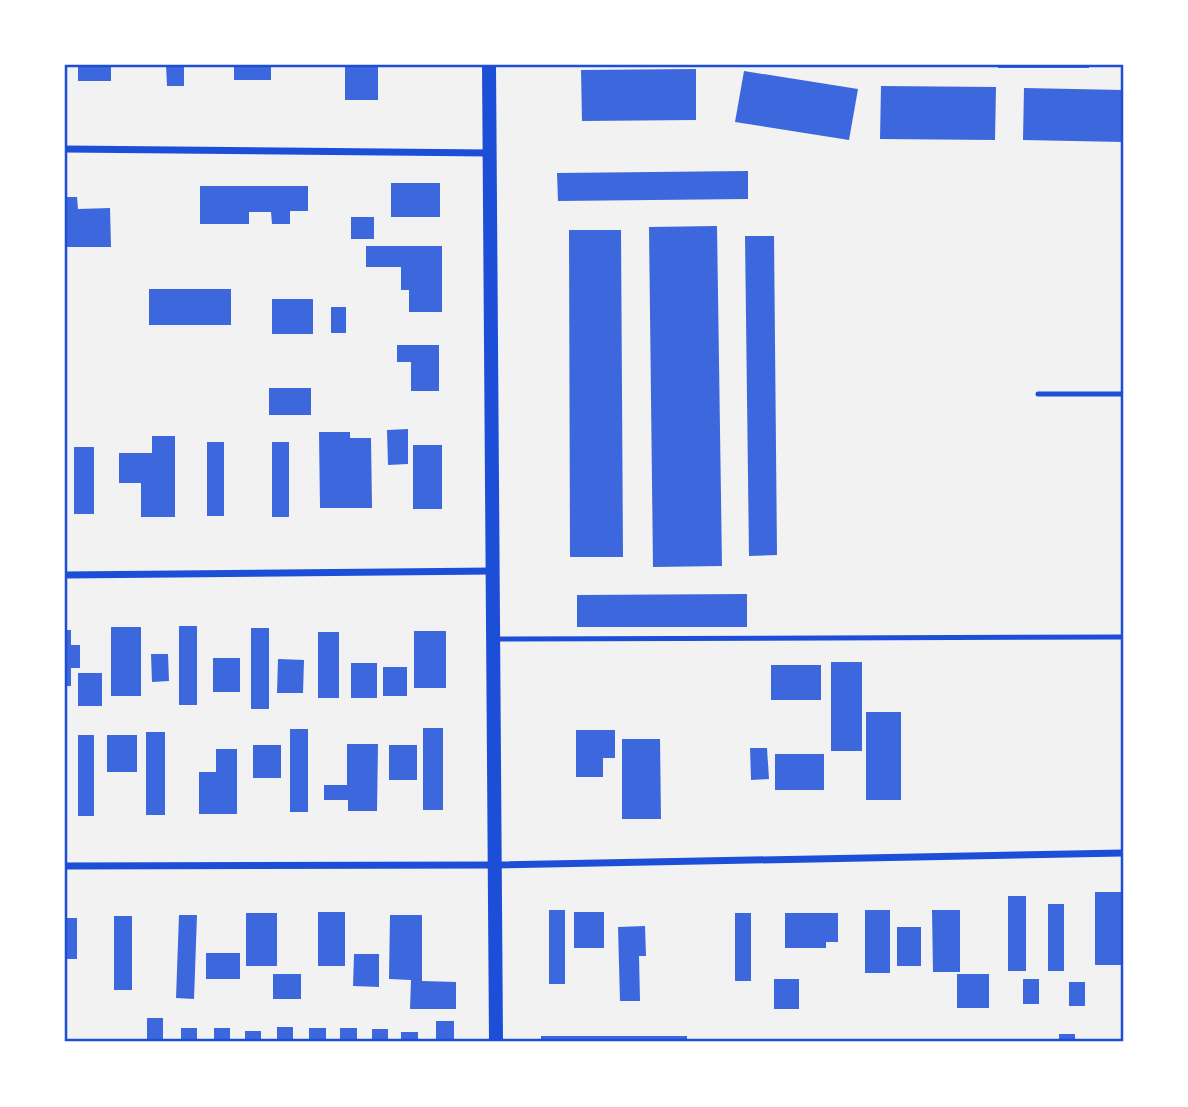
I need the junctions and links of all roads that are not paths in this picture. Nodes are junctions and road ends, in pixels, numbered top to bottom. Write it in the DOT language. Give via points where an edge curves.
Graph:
graph roads {
  1 [pos="489,65"];
  2 [pos="65,149"];
  3 [pos="489,153"];
  4 [pos="1038,394"];
  5 [pos="1123,394"];
  6 [pos="493,571"];
  7 [pos="65,575"];
  8 [pos="1123,638"];
  9 [pos="493,639"];
  10 [pos="1123,853"];
  11 [pos="494,865"];
  12 [pos="65,866"];
  13 [pos="496,1042"];
  1 -- 3 [label="main road"];
  2 -- 3 [label="street"];
  3 -- 6 [label="main road"];
  4 -- 5 [label="lane"];
  6 -- 7 [label="street"];
  6 -- 9 [label="main road"];
  8 -- 9 [label="lane"];
  9 -- 11 [label="main road"];
  10 -- 11 [label="street"];
  11 -- 12 [label="street"];
  11 -- 13 [label="main road"];
}
